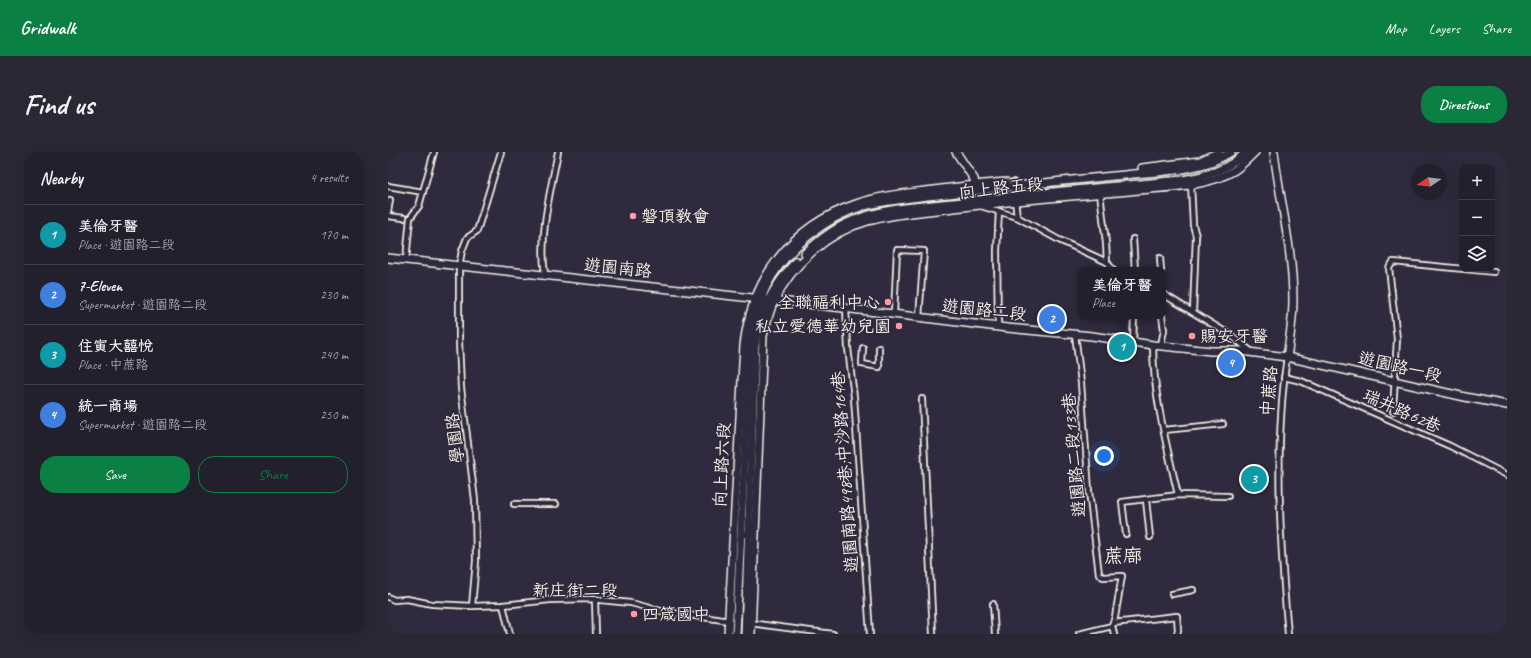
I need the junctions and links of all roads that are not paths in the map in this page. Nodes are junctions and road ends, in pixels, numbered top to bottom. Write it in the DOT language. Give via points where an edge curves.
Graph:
graph roads {
  1 [pos="434,152"];
  2 [pos="501,152"];
  3 [pos="558,152"];
  4 [pos="956,152"];
  5 [pos="1219,152"];
  6 [pos="1231,152"];
  7 [pos="1246,152"];
  8 [pos="1255,152"];
  9 [pos="1274,152"];
  10 [pos="1013,184"];
  11 [pos="1192,184"];
  12 [pos="389,186"];
  13 [pos="976,188"];
  14 [pos="423,192"];
  15 [pos="1100,193"];
  16 [pos="1014,199"];
  17 [pos="390,200"];
  18 [pos="977,203"];
  19 [pos="999,211"];
  20 [pos="388,212"];
  21 [pos="388,216"];
  22 [pos="1017,217"];
  23 [pos="404,218"];
  24 [pos="1133,239"];
  25 [pos="388,258"];
  26 [pos="1160,258"];
  27 [pos="406,260"];
  28 [pos="1107,262"];
  29 [pos="459,266"];
  30 [pos="1111,267"];
  31 [pos="1135,267"];
  32 [pos="1161,267"];
  33 [pos="1459,269"];
  34 [pos="545,275"];
  35 [pos="1166,296"];
  36 [pos="764,300"];
  37 [pos="846,308"];
  38 [pos="1193,312"];
  39 [pos="894,314"];
  40 [pos="919,317"];
  41 [pos="1134,319"];
  42 [pos="1162,319"];
  43 [pos="998,327"];
  44 [pos="1075,334"];
  45 [pos="1133,342"];
  46 [pos="1153,345"];
  47 [pos="1161,345"];
  48 [pos="863,348"];
  49 [pos="879,348"];
  50 [pos="1252,353"];
  51 [pos="1287,357"];
  52 [pos="1284,376"];
  53 [pos="1394,380"];
  54 [pos="922,399"];
  55 [pos="1507,405"];
  56 [pos="1393,410"];
  57 [pos="1223,424"];
  58 [pos="1164,430"];
  59 [pos="1507,475"];
  60 [pos="1178,495"];
  61 [pos="1228,496"];
  62 [pos="1146,500"];
  63 [pos="514,504"];
  64 [pos="556,504"];
  65 [pos="1126,534"];
  66 [pos="1150,536"];
  67 [pos="1193,590"];
  68 [pos="1172,594"];
  69 [pos="388,596"];
  70 [pos="595,599"];
  71 [pos="993,604"];
  72 [pos="503,605"];
  73 [pos="472,606"];
  74 [pos="732,621"];
  75 [pos="749,623"];
  76 [pos="1112,625"];
  77 [pos="510,634"];
  78 [pos="596,634"];
  79 [pos="728,634"];
  80 [pos="736,634"];
  81 [pos="745,634"];
  82 [pos="751,634"];
  83 [pos="833,634"];
  84 [pos="870,634"];
  85 [pos="933,634"];
  86 [pos="995,634"];
  87 [pos="1079,634"];
  88 [pos="1114,634"];
  89 [pos="1177,634"];
  90 [pos="1288,634"];
  1 -- 14 [label="street"];
  2 -- 29 [label="street, 學園路" via="477,231 467,238"];
  3 -- 34 [label="street" via="544,230"];
  4 -- 13 [label="main road" via="974,180"];
  5 -- 10 [label="main road, 向上路五段" via="1200,161"];
  6 -- 10 [label="main road, 向上路五段" via="1211,163 1177,170"];
  7 -- 16 [label="main road, 向上路五段" via="1223,169 1202,177"];
  8 -- 11 [label="main road, 向上路五段" via="1235,170"];
  9 -- 51 [label="main road, 中蔗路" via="1293,293"];
  10 -- 13 [label="main road, 向上路五段"];
  10 -- 16 [label="street"];
  11 -- 15 [label="main road, 向上路五段"];
  11 -- 38 [label="street" via="1193,225 1196,236"];
  12 -- 14 [label="street"];
  13 -- 18 [label="main road"];
  13 -- 36 [label="main road, 向上路五段" via="888,201 862,207 836,218 796,247 776,270"];
  14 -- 27 [label="street" via="419,206 410,218"];
  15 -- 16 [label="main road, 向上路五段"];
  15 -- 28 [label="street"];
  16 -- 18 [label="main road, 向上路五段"];
  16 -- 22 [label="street"];
  17 -- 20 [label="street"];
  18 -- 19 [label="street"];
  18 -- 36 [label="main road, 向上路五段" via="883,212 853,220 818,240 784,274"];
  19 -- 22 [label="street"];
  19 -- 43 [label="street"];
  21 -- 23 [label="street"];
  22 -- 28 [label="street"];
  24 -- 31 [label="street"];
  25 -- 27 [label="main road, 遊園南路"];
  26 -- 32 [label="street"];
  27 -- 29 [label="main road, 遊園南路"];
  28 -- 30 [label="street"];
  29 -- 34 [label="main road, 遊園南路"];
  29 -- 73 [label="street, 學園路" via="462,389 475,500 476,561"];
  33 -- 53 [label="street" via="1393,262 1388,268 1397,339"];
  34 -- 36 [label="main road, 遊園南路"];
  35 -- 38 [label="street"];
  36 -- 37 [label="main road, 遊園南路"];
  36 -- 74 [label="main road, 向上路六段" via="756,312 750,345"];
  36 -- 75 [label="main road, 向上路六段" via="755,346"];
  37 -- 39 [label="main road, 遊園路二段"];
  37 -- 84 [label="street, 遊園南路498巷;中沙路164巷"];
  38 -- 50 [label="street" via="1230,335"];
  39 -- 40 [label="main road, 遊園路二段"];
  39 -- 40 [label="street" via="898,250 924,251"];
  40 -- 43 [label="main road, 遊園路二段"];
  41 -- 45 [label="street"];
  42 -- 47 [label="street" via="1164,330"];
  43 -- 44 [label="main road, 遊園路二段"];
  44 -- 45 [label="main road, 遊園路二段"];
  44 -- 76 [label="street, 遊園路二段133巷" via="1099,574 1103,577 1122,576"];
  45 -- 46 [label="main road, 遊園路二段"];
  46 -- 47 [label="main road, 遊園路二段"];
  46 -- 58 [label="street" via="1153,365"];
  47 -- 50 [label="main road, 遊園路二段"];
  48 -- 49 [label="street" via="862,364 879,366"];
  50 -- 51 [label="main road, 遊園路二段"];
  51 -- 52 [label="street, 中蔗路"];
  51 -- 53 [label="main road, 遊園路一段"];
  52 -- 59 [label="street, 瑞井路62巷" via="1450,446"];
  52 -- 90 [label="street, 中蔗路" via="1281,525"];
  53 -- 55 [label="main road, 遊園路一段"];
  53 -- 56 [label="street"];
  54 -- 85 [label="street"];
  57 -- 58 [label="street"];
  58 -- 60 [label="street"];
  60 -- 61 [label="street"];
  60 -- 62 [label="street"];
  62 -- 65 [label="street" via="1122,502"];
  62 -- 66 [label="street"];
  63 -- 64 [label="street"];
  67 -- 68 [label="street"];
  69 -- 73 [label="street, 新庄街二段" via="394,600"];
  70 -- 72 [label="street, 新庄街二段"];
  70 -- 74 [label="street, 新庄街二段"];
  70 -- 78 [label="street"];
  71 -- 86 [label="street"];
  72 -- 73 [label="street, 新庄街二段"];
  72 -- 77 [label="street"];
  74 -- 75 [label="street, 新庄街二段"];
  74 -- 79 [label="main road, 向上路六段"];
  74 -- 80 [label="main road, 向上路六段"];
  75 -- 81 [label="main road, 向上路六段"];
  75 -- 82 [label="main road, 向上路六段"];
  75 -- 83 [label="street, 新庄街二段"];
  76 -- 87 [label="street"];
  76 -- 88 [label="street"];
  76 -- 89 [label="street" via="1177,616"];
}
